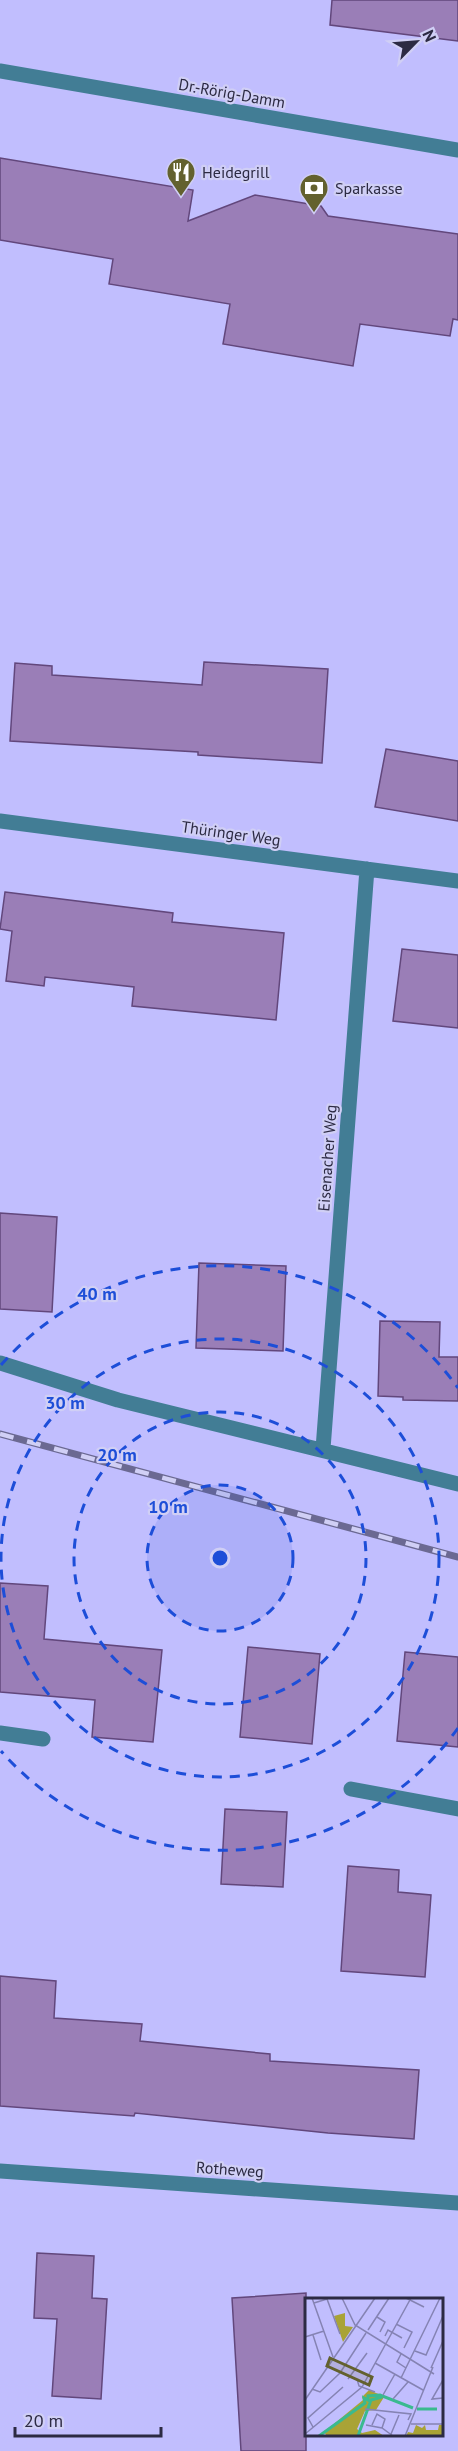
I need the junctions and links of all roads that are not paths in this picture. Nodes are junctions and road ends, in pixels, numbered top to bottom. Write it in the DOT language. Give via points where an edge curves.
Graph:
graph roads {
  1 [pos="0,71"];
  2 [pos="458,150"];
  3 [pos="0,821"];
  4 [pos="367,869"];
  5 [pos="458,882"];
  6 [pos="0,1363"];
  7 [pos="323,1449"];
  8 [pos="458,1484"];
  9 [pos="0,1733"];
  10 [pos="43,1739"];
  11 [pos="351,1789"];
  12 [pos="458,1809"];
  13 [pos="0,2171"];
  14 [pos="458,2203"];
  1 -- 2 [label="street, Dr.-Rörig-Damm"];
  3 -- 4 [label="street, Thüringer Weg"];
  4 -- 5 [label="street, Thüringer Weg"];
  4 -- 7 [label="street, Eisenacher Weg"];
  6 -- 7 [label="street" via="118,1400"];
  7 -- 8 [label="street"];
  9 -- 10 [label="street"];
  11 -- 12 [label="street"];
  13 -- 14 [label="street, Rotheweg"];
}
